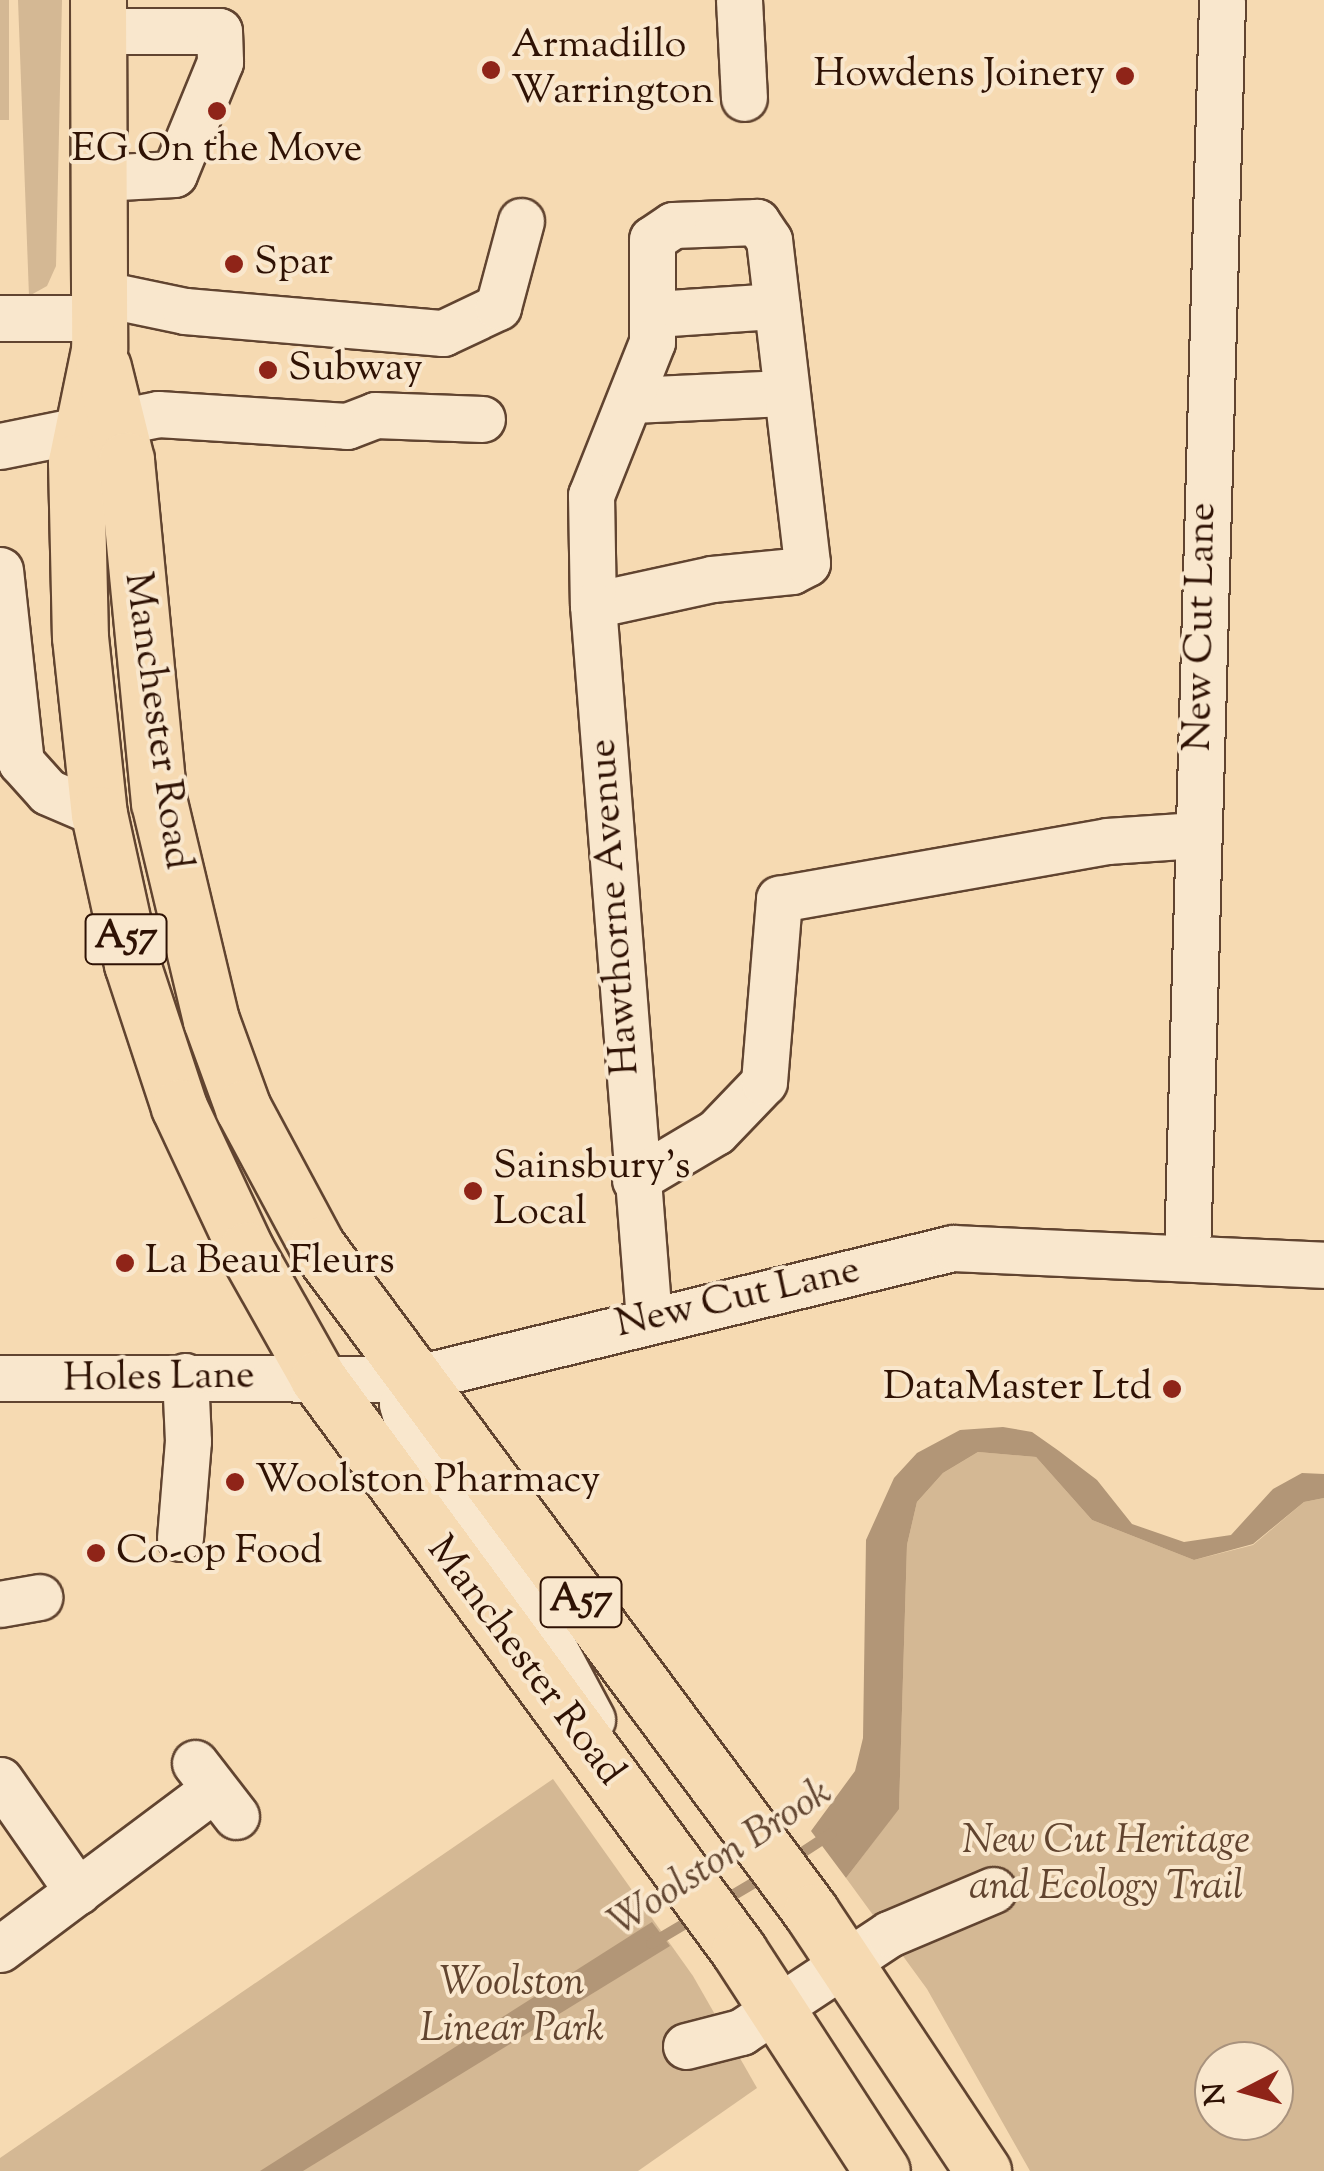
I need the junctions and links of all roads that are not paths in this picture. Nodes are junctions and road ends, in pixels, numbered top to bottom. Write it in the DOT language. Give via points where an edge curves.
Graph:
graph roads {
  1 [pos="738,0"];
  2 [pos="1222,0"];
  3 [pos="98,16"];
  4 [pos="744,98"];
  5 [pos="100,178"];
  6 [pos="521,220"];
  7 [pos="777,306"];
  8 [pos="655,314"];
  9 [pos="0,318"];
  10 [pos="98,320"];
  11 [pos="785,393"];
  12 [pos="632,400"];
  13 [pos="482,418"];
  14 [pos="100,424"];
  15 [pos="0,446"];
  16 [pos="0,570"];
  17 [pos="593,605"];
  18 [pos="99,814"];
  19 [pos="1197,834"];
  20 [pos="635,1180"];
  21 [pos="1187,1255"];
  22 [pos="1324,1265"];
  23 [pos="650,1319"];
  24 [pos="185,1376"];
  25 [pos="0,1378"];
  26 [pos="318,1378"];
  27 [pos="413,1379"];
  28 [pos="180,1538"];
  29 [pos="0,1780"];
  30 [pos="215,1789"];
  31 [pos="666,1852"];
  32 [pos="993,1890"];
  33 [pos="78,1892"];
  34 [pos="0,1949"];
  35 [pos="846,1962"];
  36 [pos="778,2008"];
  37 [pos="686,2046"];
  38 [pos="882,2171"];
  39 [pos="983,2171"];
  1 -- 4 [label="street"];
  2 -- 19 [label="street, New Cut Lane"];
  3 -- 5 [label="main road, Manchester Road / A57"];
  3 -- 5 [label="street" via="219,32 220,62 174,174"];
  5 -- 10 [label="main road, Manchester Road / A57"];
  6 -- 10 [label="street" via="498,307 443,333 184,311"];
  7 -- 8 [label="street"];
  7 -- 8 [label="street" via="769,240 757,222 673,225 652,239"];
  7 -- 11 [label="street"];
  8 -- 12 [label="street"];
  9 -- 10 [label="street"];
  10 -- 14 [label="main road, Manchester Road / A57"];
  11 -- 12 [label="street"];
  11 -- 17 [label="street" via="807,562 792,571 712,579"];
  12 -- 17 [label="street, Hawthorne Avenue" via="591,495"];
  13 -- 14 [label="street" via="375,415 347,426 204,415"];
  14 -- 15 [label="street"];
  14 -- 18 [label="main road, Manchester Road / A57" via="76,462 80,638"];
  14 -- 27 [label="main road, Manchester Road / A57" via="126,460 159,802 211,1020 242,1108 304,1226"];
  16 -- 18 [label="street, Manchester Road" via="21,762 48,792"];
  17 -- 20 [label="street, Hawthorne Avenue"];
  18 -- 26 [label="main road, Manchester Road / A57" via="132,964 179,1108 246,1250"];
  19 -- 20 [label="street" via="1107,841 778,899 764,1082 716,1132"];
  19 -- 21 [label="street, New Cut Lane"];
  20 -- 23 [label="street, Hawthorne Avenue"];
  21 -- 22 [label="street, New Cut Lane"];
  21 -- 23 [label="street, New Cut Lane" via="954,1248"];
  23 -- 27 [label="street, New Cut Lane"];
  24 -- 25 [label="street, Holes Lane"];
  24 -- 26 [label="street, Holes Lane"];
  24 -- 28 [label="street" via="188,1442"];
  26 -- 27 [label="street, New Cut Lane"];
  26 -- 31 [label="main road, Manchester Road / A57"];
  27 -- 31 [label="street" via="402,1404 412,1439 546,1633"];
  27 -- 35 [label="main road, Manchester Road / A57"];
  29 -- 33 [label="street"];
  30 -- 33 [label="street"];
  31 -- 36 [label="main road, Manchester Road / A57"];
  32 -- 35 [label="street" via="889,1934"];
  33 -- 34 [label="street"];
  35 -- 36 [label="street"];
  35 -- 39 [label="main road, A57"];
  36 -- 37 [label="street" via="741,2032"];
  36 -- 38 [label="main road, A57"];
}
